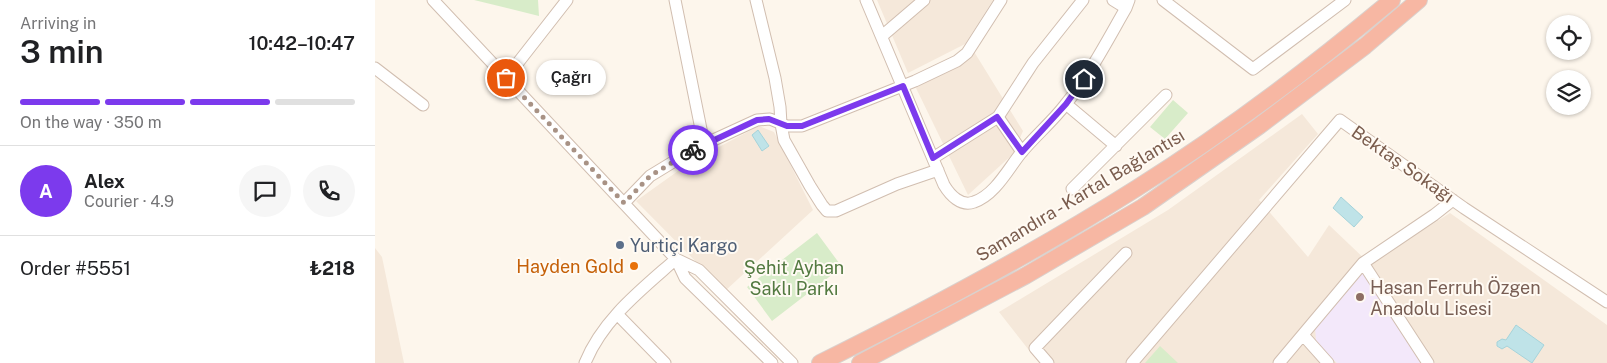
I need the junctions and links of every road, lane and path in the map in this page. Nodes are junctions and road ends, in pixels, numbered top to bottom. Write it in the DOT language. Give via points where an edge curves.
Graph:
graph roads {
  1 [pos="433,0"];
  2 [pos="567,0"];
  3 [pos="675,0"];
  4 [pos="756,0"];
  5 [pos="866,0"];
  6 [pos="924,0"];
  7 [pos="1001,0"];
  8 [pos="1083,0"];
  9 [pos="1113,0"];
  10 [pos="1163,0"];
  11 [pos="1345,0"];
  12 [pos="1392,0"];
  13 [pos="1419,0"];
  14 [pos="1430,0"];
  15 [pos="1128,4"];
  16 [pos="882,36"];
  17 [pos="1365,46"];
  18 [pos="375,68"];
  19 [pos="506,78"];
  20 [pos="903,86"];
  21 [pos="1166,95"];
  22 [pos="423,104"];
  23 [pos="1066,104"];
  24 [pos="997,117"];
  25 [pos="781,124"];
  26 [pos="704,144"];
  27 [pos="1116,146"];
  28 [pos="1022,152"];
  29 [pos="933,158"];
  30 [pos="938,170"];
  31 [pos="1072,189"];
  32 [pos="1453,200"];
  33 [pos="624,203"];
  34 [pos="1126,253"];
  35 [pos="676,259"];
  36 [pos="1363,263"];
  37 [pos="1607,302"];
  38 [pos="617,314"];
  39 [pos="1303,336"];
  40 [pos="765,361"];
  41 [pos="824,361"];
  42 [pos="585,363"];
  43 [pos="665,363"];
  44 [pos="792,363"];
  45 [pos="860,363"];
  46 [pos="1047,363"];
  47 [pos="1132,363"];
  48 [pos="1279,363"];
  49 [pos="1328,363"];
  50 [pos="1428,363"];
  1 -- 19 [label="street"];
  2 -- 19 [label="street"];
  3 -- 26 [label="street"];
  4 -- 25 [label="street" via="779,97"];
  5 -- 16 [label="street"];
  6 -- 16 [label="street"];
  7 -- 20 [label="street" via="967,53 957,61"];
  8 -- 24 [label="street" via="1033,63"];
  9 -- 15 [label="street"];
  10 -- 11 [label="street" via="1253,69"];
  12 -- 41 [label="highway, Samandıra - Kartal Bağlantısı" via="1253,110 1137,188 993,272"];
  13 -- 17 [label="highway"];
  14 -- 17 [label="highway"];
  15 -- 23 [label="street"];
  16 -- 20 [label="street"];
  17 -- 45 [label="highway" via="1143,208 1025,276"];
  18 -- 22 [label="street"];
  19 -- 33 [label="street"];
  20 -- 25 [label="street" via="802,126"];
  20 -- 29 [label="street"];
  21 -- 27 [label="street"];
  23 -- 27 [label="street"];
  23 -- 28 [label="street"];
  24 -- 28 [label="street"];
  24 -- 29 [label="street"];
  25 -- 26 [label="street" via="769,119 757,120"];
  25 -- 30 [label="street" via="784,140 827,211 836,211"];
  26 -- 33 [label="street" via="650,176"];
  27 -- 31 [label="street"];
  28 -- 30 [label="street" via="990,192 973,203 959,202 950,194"];
  29 -- 30 [label="street"];
  32 -- 36 [label="street"];
  32 -- 37 [label="street, Bektaş Sokağı"];
  32 -- 47 [label="street, Bektaş Sokağı" via="1340,120"];
  33 -- 35 [label="street"];
  34 -- 46 [label="street" via="1035,348"];
  35 -- 38 [label="street"];
  35 -- 40 [label="street" via="685,278"];
  35 -- 44 [label="street" via="699,270"];
  36 -- 39 [label="street"];
  36 -- 50 [label="street"];
  38 -- 42 [label="street" via="604,328"];
  38 -- 43 [label="street"];
  39 -- 48 [label="street"];
  39 -- 49 [label="street"];
}
